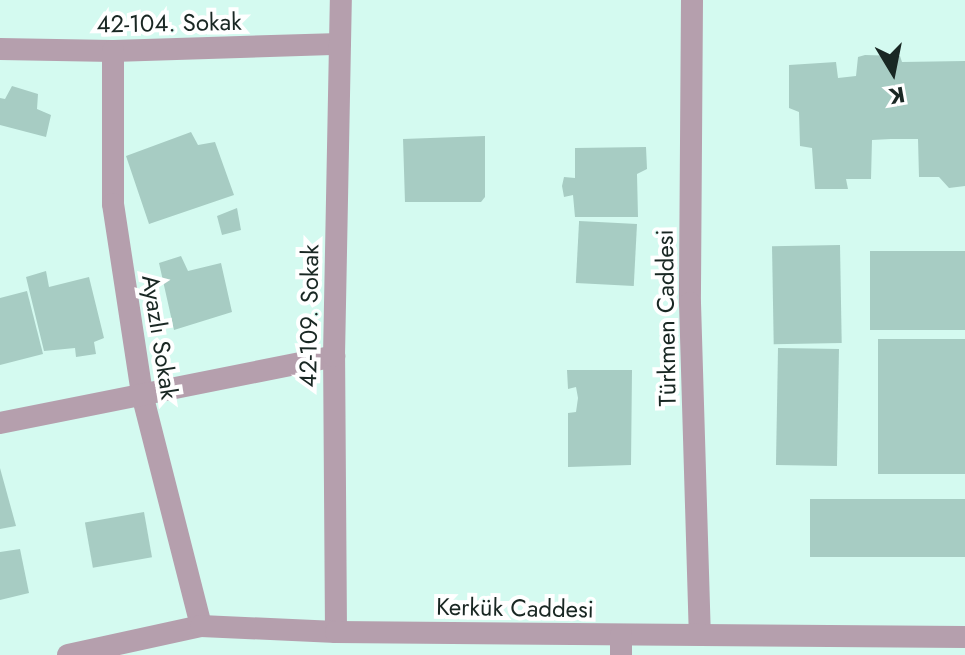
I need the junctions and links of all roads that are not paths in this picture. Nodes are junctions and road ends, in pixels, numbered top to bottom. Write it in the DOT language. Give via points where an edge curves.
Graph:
graph roads {
  1 [pos="341,0"];
  2 [pos="692,0"];
  3 [pos="340,44"];
  4 [pos="0,49"];
  5 [pos="113,51"];
  6 [pos="334,356"];
  7 [pos="142,394"];
  8 [pos="0,423"];
  9 [pos="201,626"];
  10 [pos="336,632"];
  11 [pos="700,635"];
  12 [pos="965,637"];
  13 [pos="621,645"];
  14 [pos="68,655"];
  1 -- 3 [label="street, 42-109. Sokak"];
  2 -- 11 [label="street, Türkmen Caddesi" via="690,303"];
  3 -- 5 [label="street, 42-104. Sokak"];
  3 -- 6 [label="street, 42-109. Sokak"];
  4 -- 5 [label="street, 42-104. Sokak"];
  5 -- 7 [label="street, Ayazlı Sokak" via="113,204"];
  6 -- 7 [label="street"];
  6 -- 10 [label="street, 42-109. Sokak"];
  7 -- 8 [label="street"];
  7 -- 9 [label="street, Ayazlı Sokak"];
  9 -- 10 [label="street, Kerkük Caddesi"];
  9 -- 14 [label="street, Kerkük Caddesi"];
  10 -- 13 [label="street, Kerkük Caddesi"];
  11 -- 12 [label="street, Kerkük Caddesi"];
  11 -- 13 [label="street, Kerkük Caddesi"];
}
